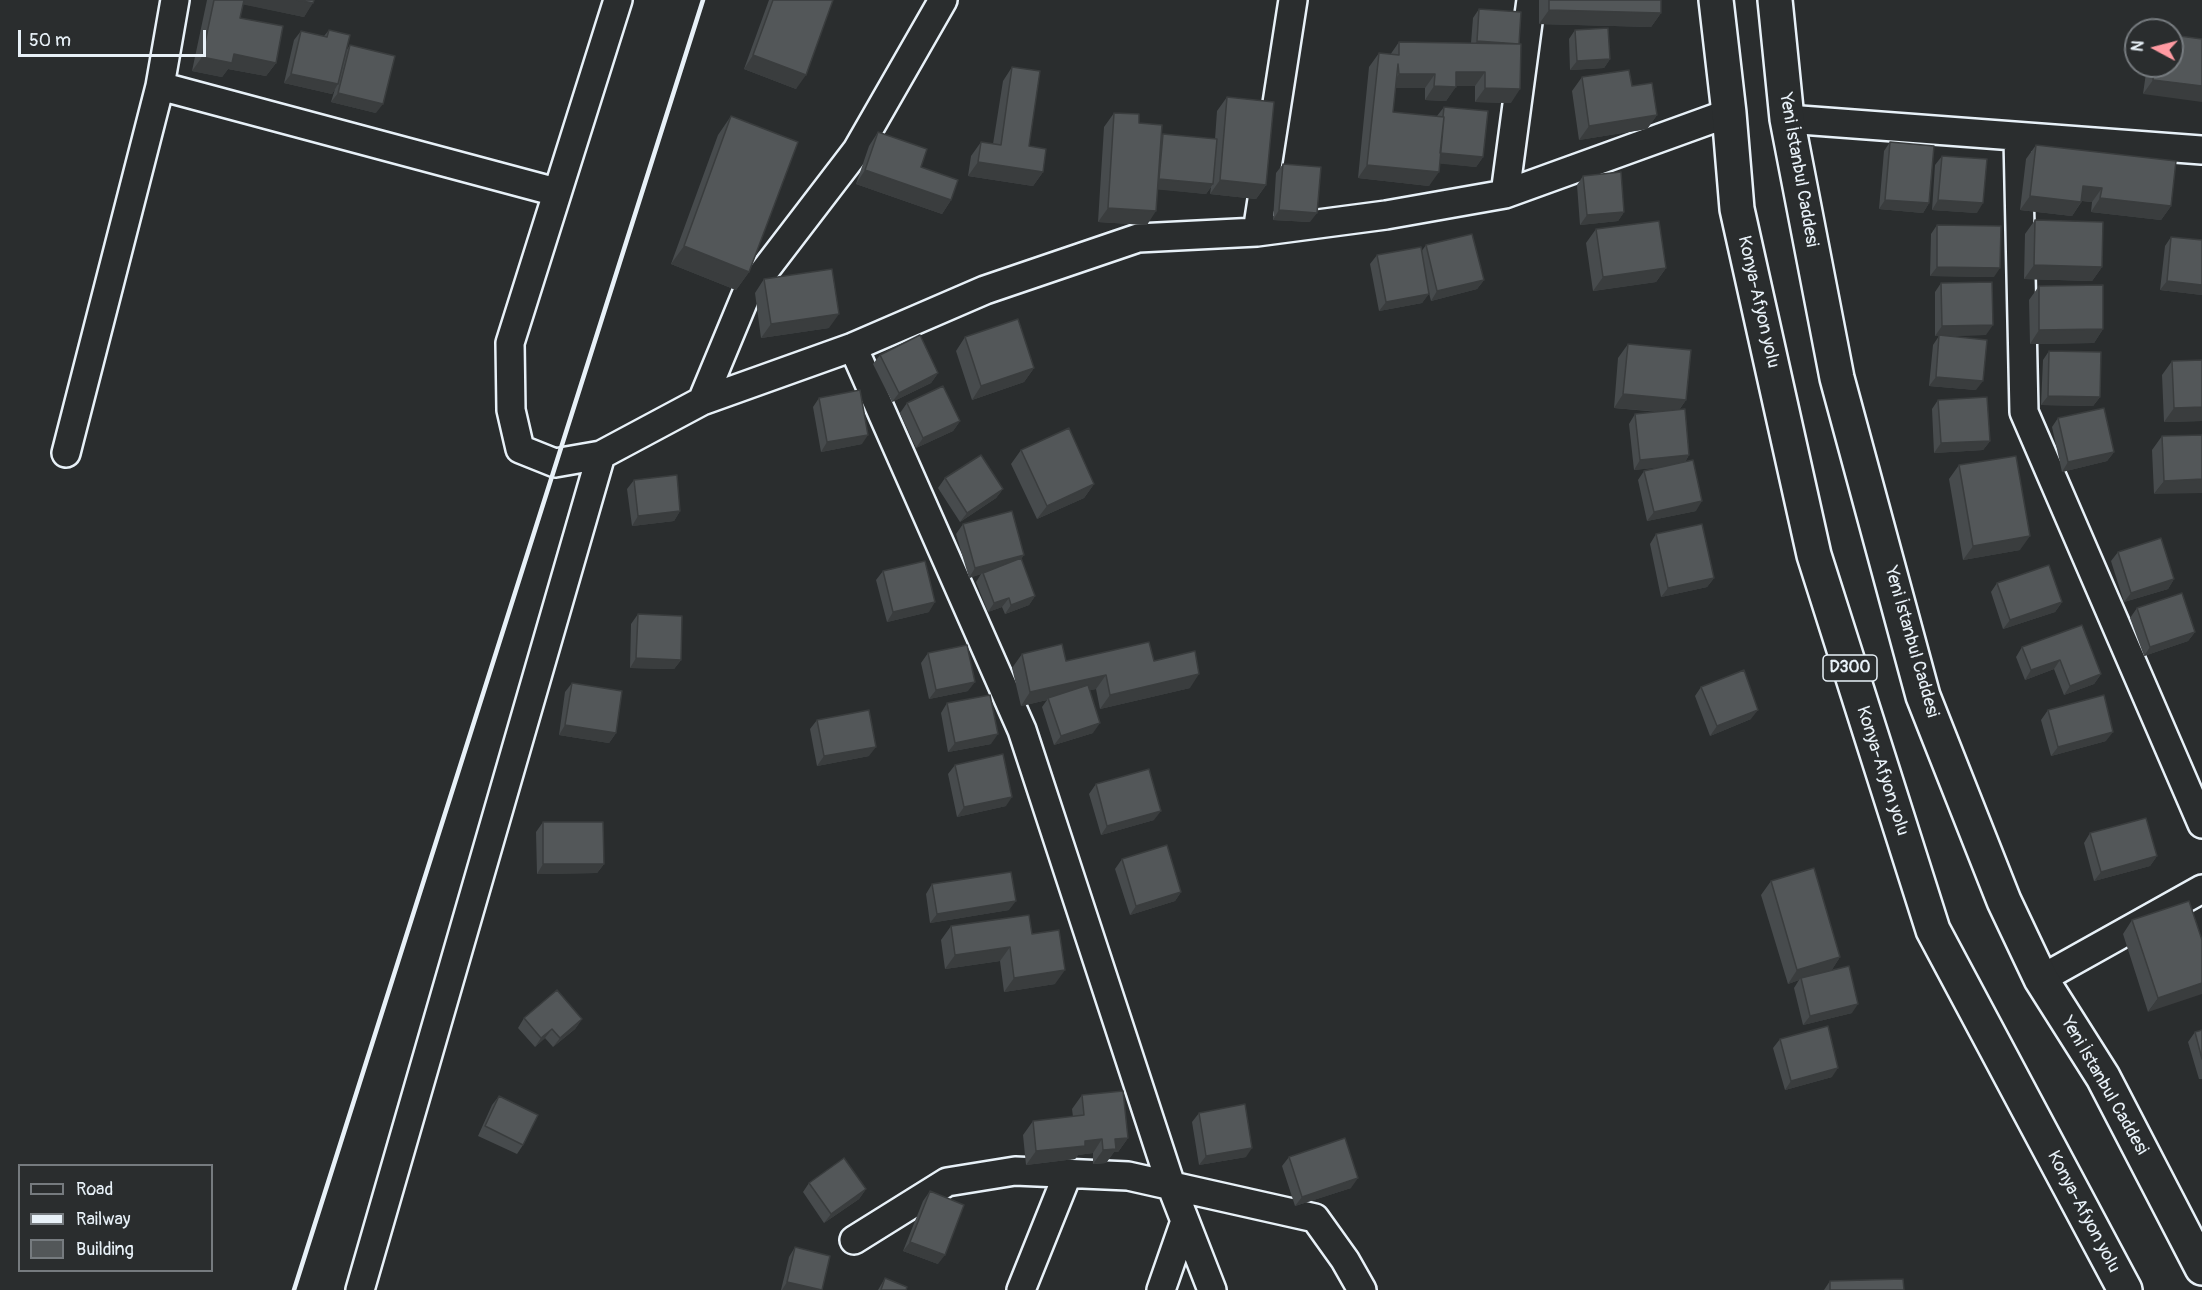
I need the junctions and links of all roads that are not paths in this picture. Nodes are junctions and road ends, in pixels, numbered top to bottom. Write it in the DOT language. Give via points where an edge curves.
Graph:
graph roads {
  1 [pos="175,0"];
  2 [pos="618,0"];
  3 [pos="943,0"];
  4 [pos="1293,0"];
  5 [pos="1531,0"];
  6 [pos="1716,0"];
  7 [pos="1775,0"];
  8 [pos="160,86"];
  9 [pos="1729,113"];
  10 [pos="1786,119"];
  11 [pos="2018,138"];
  12 [pos="2202,150"];
  13 [pos="556,192"];
  14 [pos="1505,194"];
  15 [pos="1257,232"];
  16 [pos="853,347"];
  17 [pos="702,401"];
  18 [pos="66,453"];
  19 [pos="601,455"];
  20 [pos="2202,824"];
  21 [pos="2202,889"];
  22 [pos="2041,979"];
  23 [pos="1068,1173"];
  24 [pos="1171,1185"];
  25 [pos="1185,1221"];
  26 [pos="854,1240"];
  27 [pos="2202,1268"];
  28 [pos="360,1290"];
  29 [pos="1021,1290"];
  30 [pos="1161,1290"];
  31 [pos="1212,1290"];
  32 [pos="1362,1290"];
  33 [pos="2125,1290"];
  1 -- 8 [label="street"];
  2 -- 13 [label="street"];
  3 -- 17 [label="street" via="857,150 746,295"];
  4 -- 15 [label="street"];
  5 -- 14 [label="street"];
  6 -- 9 [label="highway, Konya-Afyon yolu / D300"];
  7 -- 10 [label="highway, Yeni İstanbul Caddesi"];
  8 -- 13 [label="street"];
  8 -- 18 [label="street"];
  9 -- 14 [label="street"];
  9 -- 33 [label="highway, Konya-Afyon yolu / D300" via="1737,209 1814,555 1933,930"];
  10 -- 11 [label="street"];
  10 -- 22 [label="highway, Yeni İstanbul Caddesi" via="1837,378 1923,696 2004,901"];
  11 -- 12 [label="street"];
  11 -- 20 [label="street" via="2024,412"];
  13 -- 19 [label="street" via="510,342 511,410 520,449 555,463"];
  14 -- 15 [label="street"];
  15 -- 16 [label="street" via="1138,238 985,290"];
  16 -- 17 [label="street"];
  16 -- 24 [label="street" via="1022,730"];
  17 -- 19 [label="street"];
  19 -- 28 [label="street"];
  21 -- 22 [label="street"];
  22 -- 27 [label="highway, Yeni İstanbul Caddesi" via="2103,1077"];
  23 -- 24 [label="street" via="1128,1176"];
  23 -- 26 [label="street" via="1015,1171 947,1182"];
  23 -- 29 [label="street"];
  24 -- 25 [label="street"];
  24 -- 32 [label="street" via="1315,1218"];
  25 -- 30 [label="street"];
  25 -- 31 [label="street"];
}
